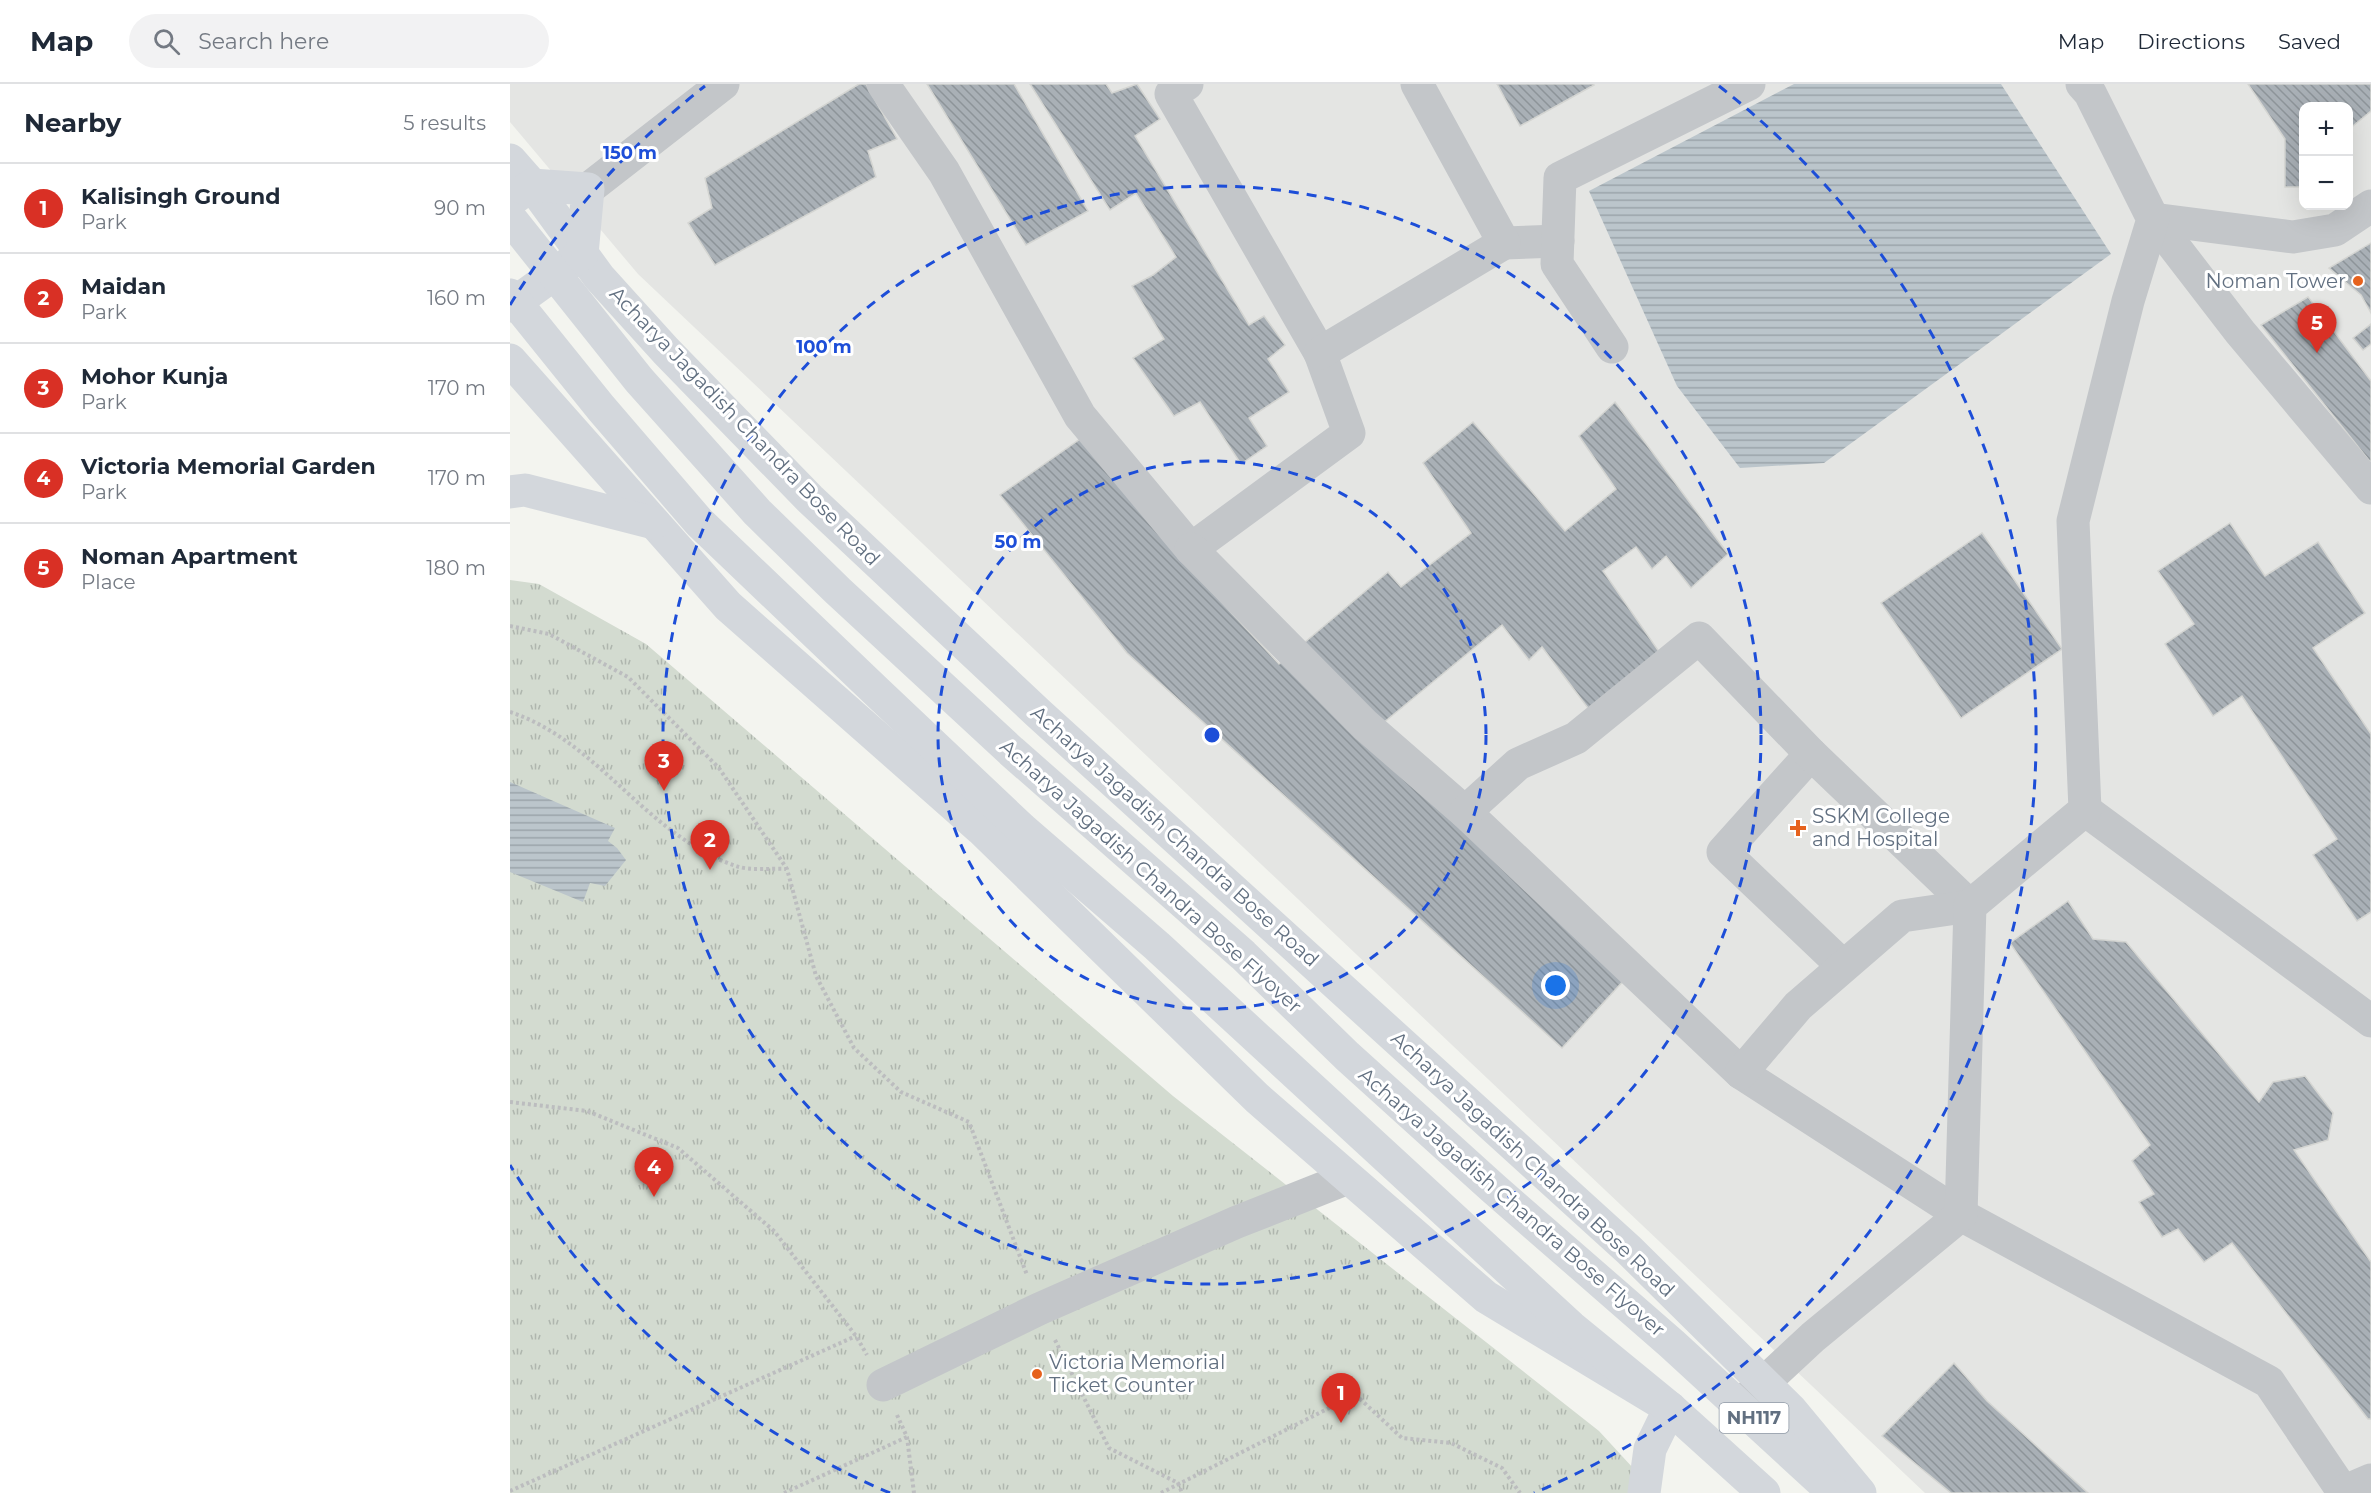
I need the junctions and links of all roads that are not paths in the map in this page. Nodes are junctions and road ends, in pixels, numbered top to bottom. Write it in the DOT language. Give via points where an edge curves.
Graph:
graph roads {
  1 [pos="723,84"];
  2 [pos="883,84"];
  3 [pos="1187,84"];
  4 [pos="1417,84"];
  5 [pos="1749,84"];
  6 [pos="2082,84"];
  7 [pos="510,160"];
  8 [pos="588,189"];
  9 [pos="521,193"];
  10 [pos="2371,206"];
  11 [pos="510,218"];
  12 [pos="2152,219"];
  13 [pos="1558,241"];
  14 [pos="1504,243"];
  15 [pos="582,254"];
  16 [pos="510,295"];
  17 [pos="510,306"];
  18 [pos="1612,347"];
  19 [pos="1320,353"];
  20 [pos="510,360"];
  21 [pos="2371,488"];
  22 [pos="510,492"];
  23 [pos="654,523"];
  24 [pos="1191,549"];
  25 [pos="1811,754"];
  26 [pos="2085,810"];
  27 [pos="1466,812"];
  28 [pos="1970,906"];
  29 [pos="1844,966"];
  30 [pos="2371,1021"];
  31 [pos="1741,1073"];
  32 [pos="1348,1178"];
  33 [pos="1961,1215"];
  34 [pos="1764,1383"];
  35 [pos="883,1385"];
  36 [pos="1740,1405"];
  37 [pos="1670,1408"];
  38 [pos="2353,1488"];
  39 [pos="1644,1493"];
  40 [pos="1764,1493"];
  41 [pos="1834,1493"];
  42 [pos="1860,1493"];
  1 -- 8 [label="street"];
  2 -- 24 [label="street" via="944,172 1080,416"];
  3 -- 19 [label="street" via="1171,94"];
  4 -- 14 [label="street"];
  5 -- 13 [label="street" via="1560,178"];
  6 -- 12 [label="street"];
  7 -- 9 [label="main road, Acharya Jagadish Chandra Bose Road"];
  8 -- 9 [label="main road"];
  8 -- 15 [label="main road"];
  9 -- 15 [label="main road, Acharya Jagadish Chandra Bose Road"];
  10 -- 12 [label="street" via="2335,230 2293,237"];
  11 -- 36 [label="main road, Acharya Jagadish Chandra Bose Flyover / NH117" via="639,380 757,512 922,671 1243,956 1492,1188"];
  12 -- 21 [label="street" via="2240,332"];
  12 -- 26 [label="street" via="2073,521"];
  13 -- 14 [label="street"];
  13 -- 18 [label="street" via="1557,264"];
  14 -- 19 [label="street"];
  15 -- 17 [label="main road"];
  15 -- 34 [label="main road, Acharya Jagadish Chandra Bose Road" via="666,351 810,499 1038,713 1629,1250"];
  16 -- 37 [label="main road" via="699,522 1022,829 1157,946 1571,1327"];
  19 -- 24 [label="street" via="1348,434"];
  20 -- 23 [label="main road"];
  22 -- 23 [label="main road" via="525,490"];
  23 -- 32 [label="main road" via="728,606 981,829 1257,1098"];
  24 -- 27 [label="street" via="1365,725"];
  25 -- 27 [label="street" via="1699,638 1576,738 1518,764"];
  25 -- 28 [label="street"];
  25 -- 29 [label="street" via="1723,852"];
  26 -- 28 [label="street"];
  26 -- 30 [label="street"];
  27 -- 31 [label="street"];
  28 -- 29 [label="street" via="1902,916"];
  28 -- 33 [label="street"];
  29 -- 31 [label="street" via="1798,1006"];
  31 -- 33 [label="street"];
  32 -- 35 [label="street" via="1039,1309"];
  32 -- 37 [label="main road" via="1486,1297"];
  33 -- 34 [label="street" via="1813,1337"];
  33 -- 38 [label="street" via="2269,1382"];
  34 -- 36 [label="street"];
  34 -- 42 [label="main road, Acharya Jagadish Chandra Bose Road"];
  36 -- 41 [label="main road, Acharya Jagadish Chandra Bose Flyover / NH117"];
  37 -- 39 [label="main road" via="1650,1449"];
  37 -- 40 [label="main road"];
}
